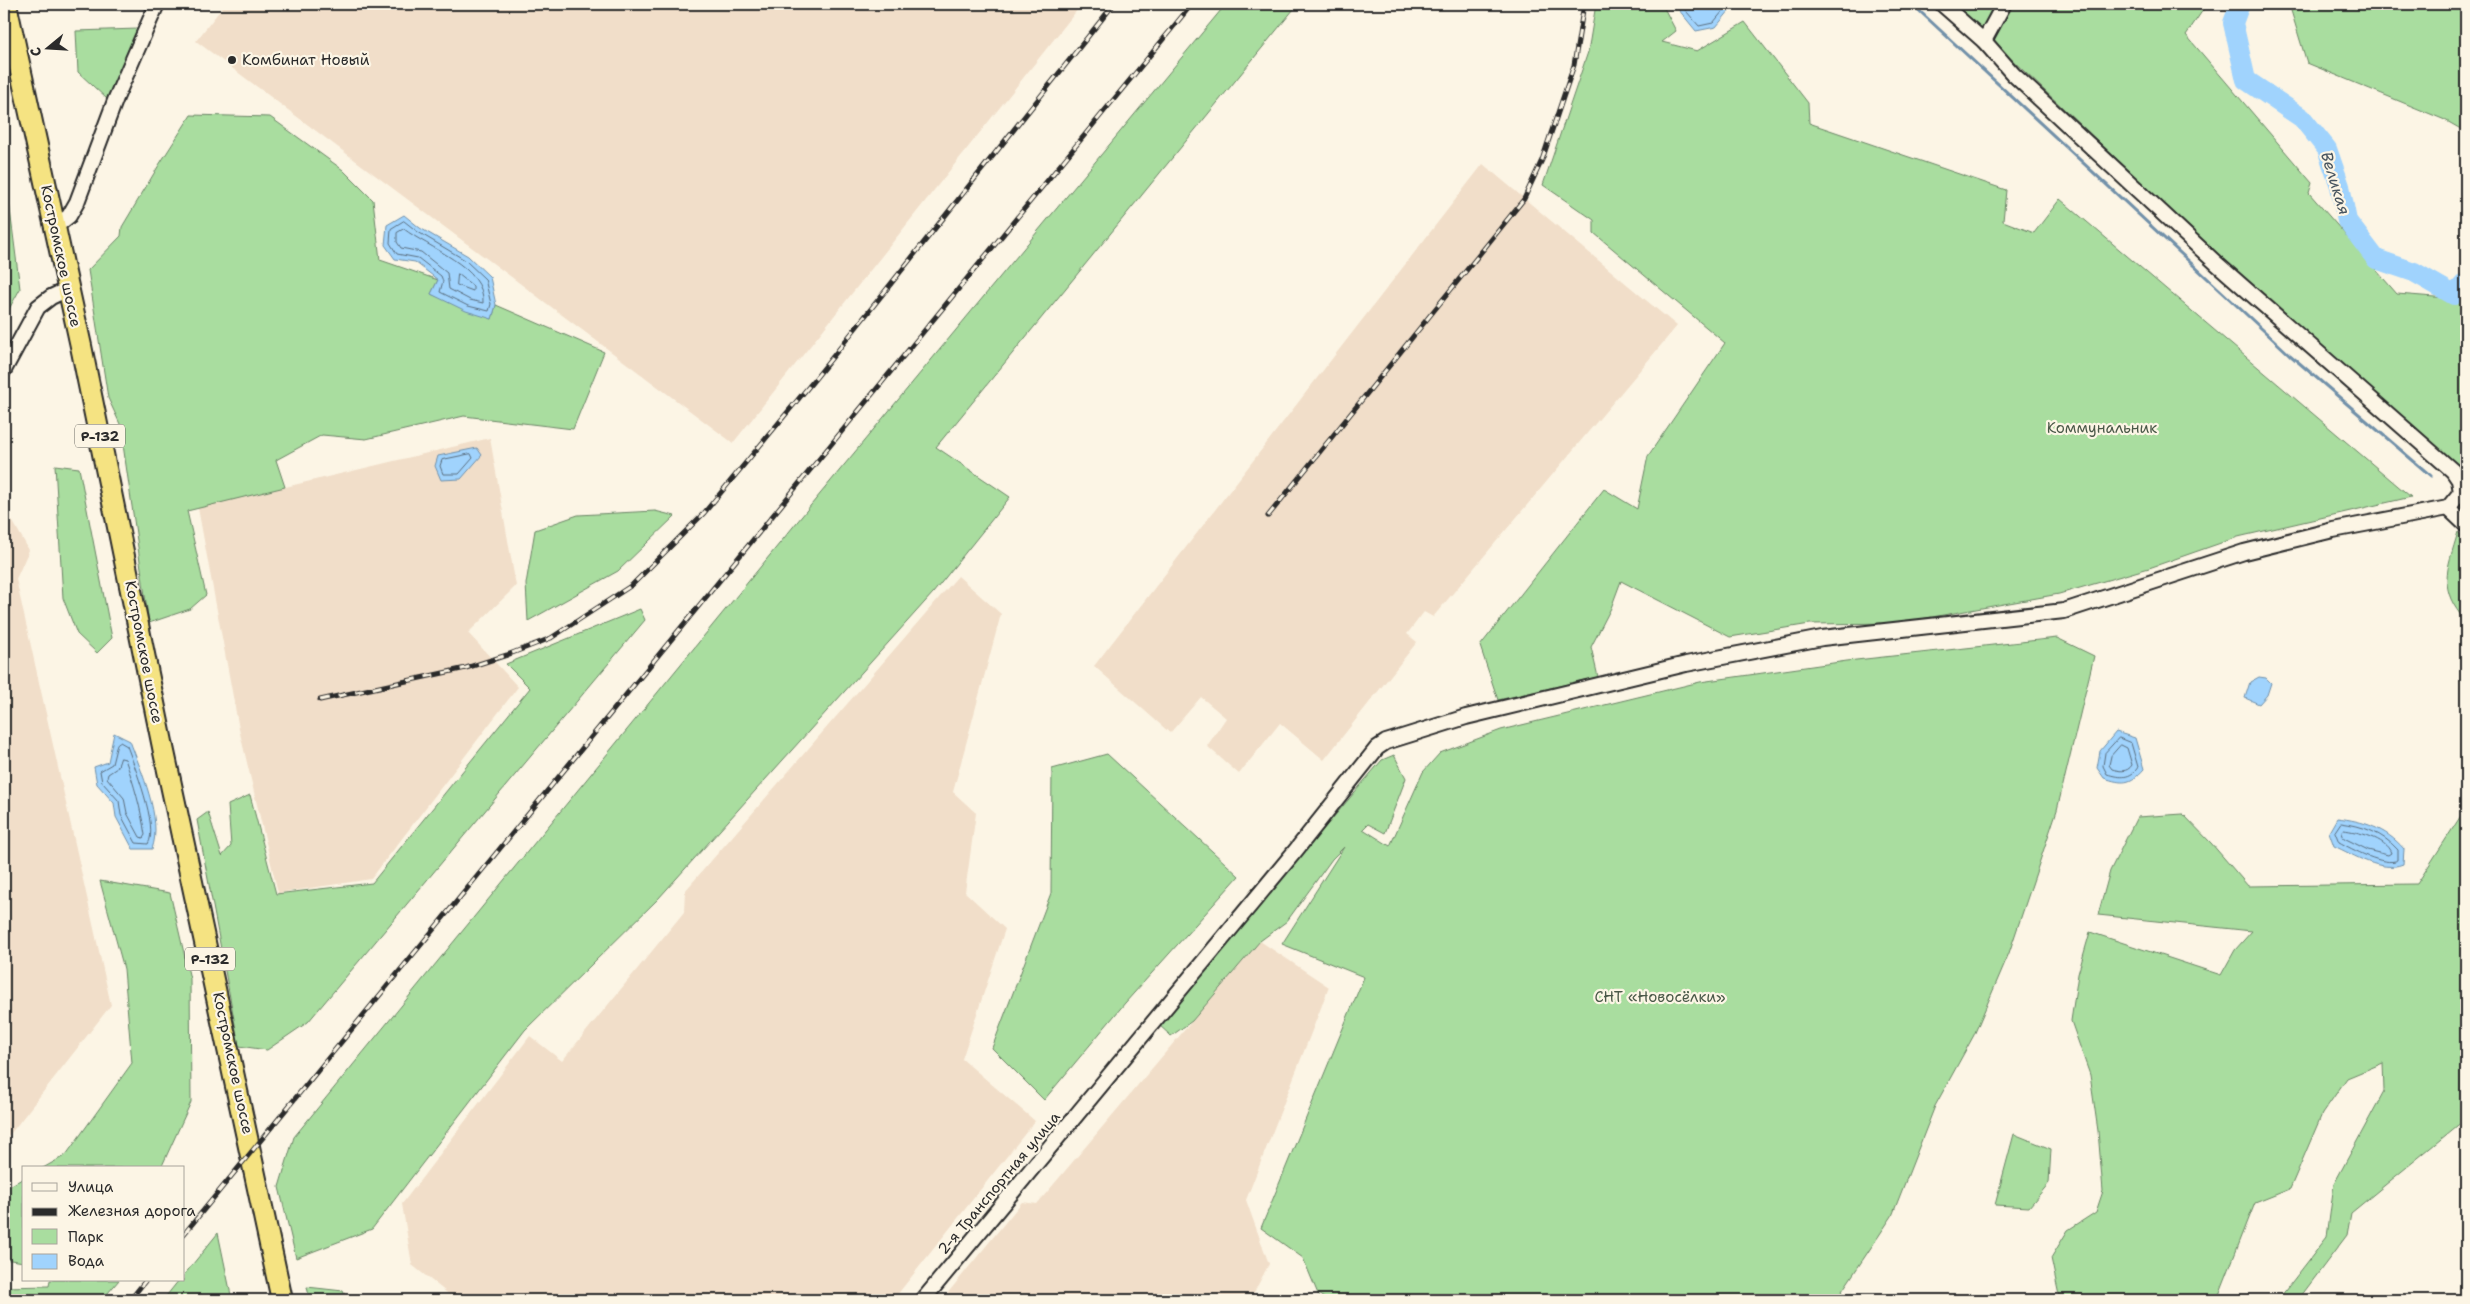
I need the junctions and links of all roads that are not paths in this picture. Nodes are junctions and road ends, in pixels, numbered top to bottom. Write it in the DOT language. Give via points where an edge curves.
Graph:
graph roads {
  1 [pos="6,4"];
  2 [pos="157,4"];
  3 [pos="1942,4"];
  4 [pos="2004,4"];
  5 [pos="1984,41"];
  6 [pos="55,227"];
  7 [pos="68,289"];
  8 [pos="4,370"];
  9 [pos="2448,508"];
  10 [pos="2466,525"];
  11 [pos="282,1300"];
  12 [pos="923,1300"];
  1 -- 6 [label="highway, Костромское шоссе / Р-132"];
  2 -- 6 [label="street" via="116,98 77,202 69,216"];
  3 -- 5 [label="street"];
  4 -- 5 [label="street"];
  5 -- 9 [label="street" via="2013,74 2216,263 2453,471 2461,492"];
  6 -- 7 [label="highway, Костромское шоссе / Р-132"];
  7 -- 8 [label="street" via="50,296 38,307"];
  7 -- 11 [label="highway, Костромское шоссе / Р-132"];
  9 -- 10 [label="street"];
  9 -- 12 [label="street, 2-я Транспортная улица" via="2333,530 2244,552 2064,611 1822,638 1686,664 1466,717 1386,742 1377,748"];
}
